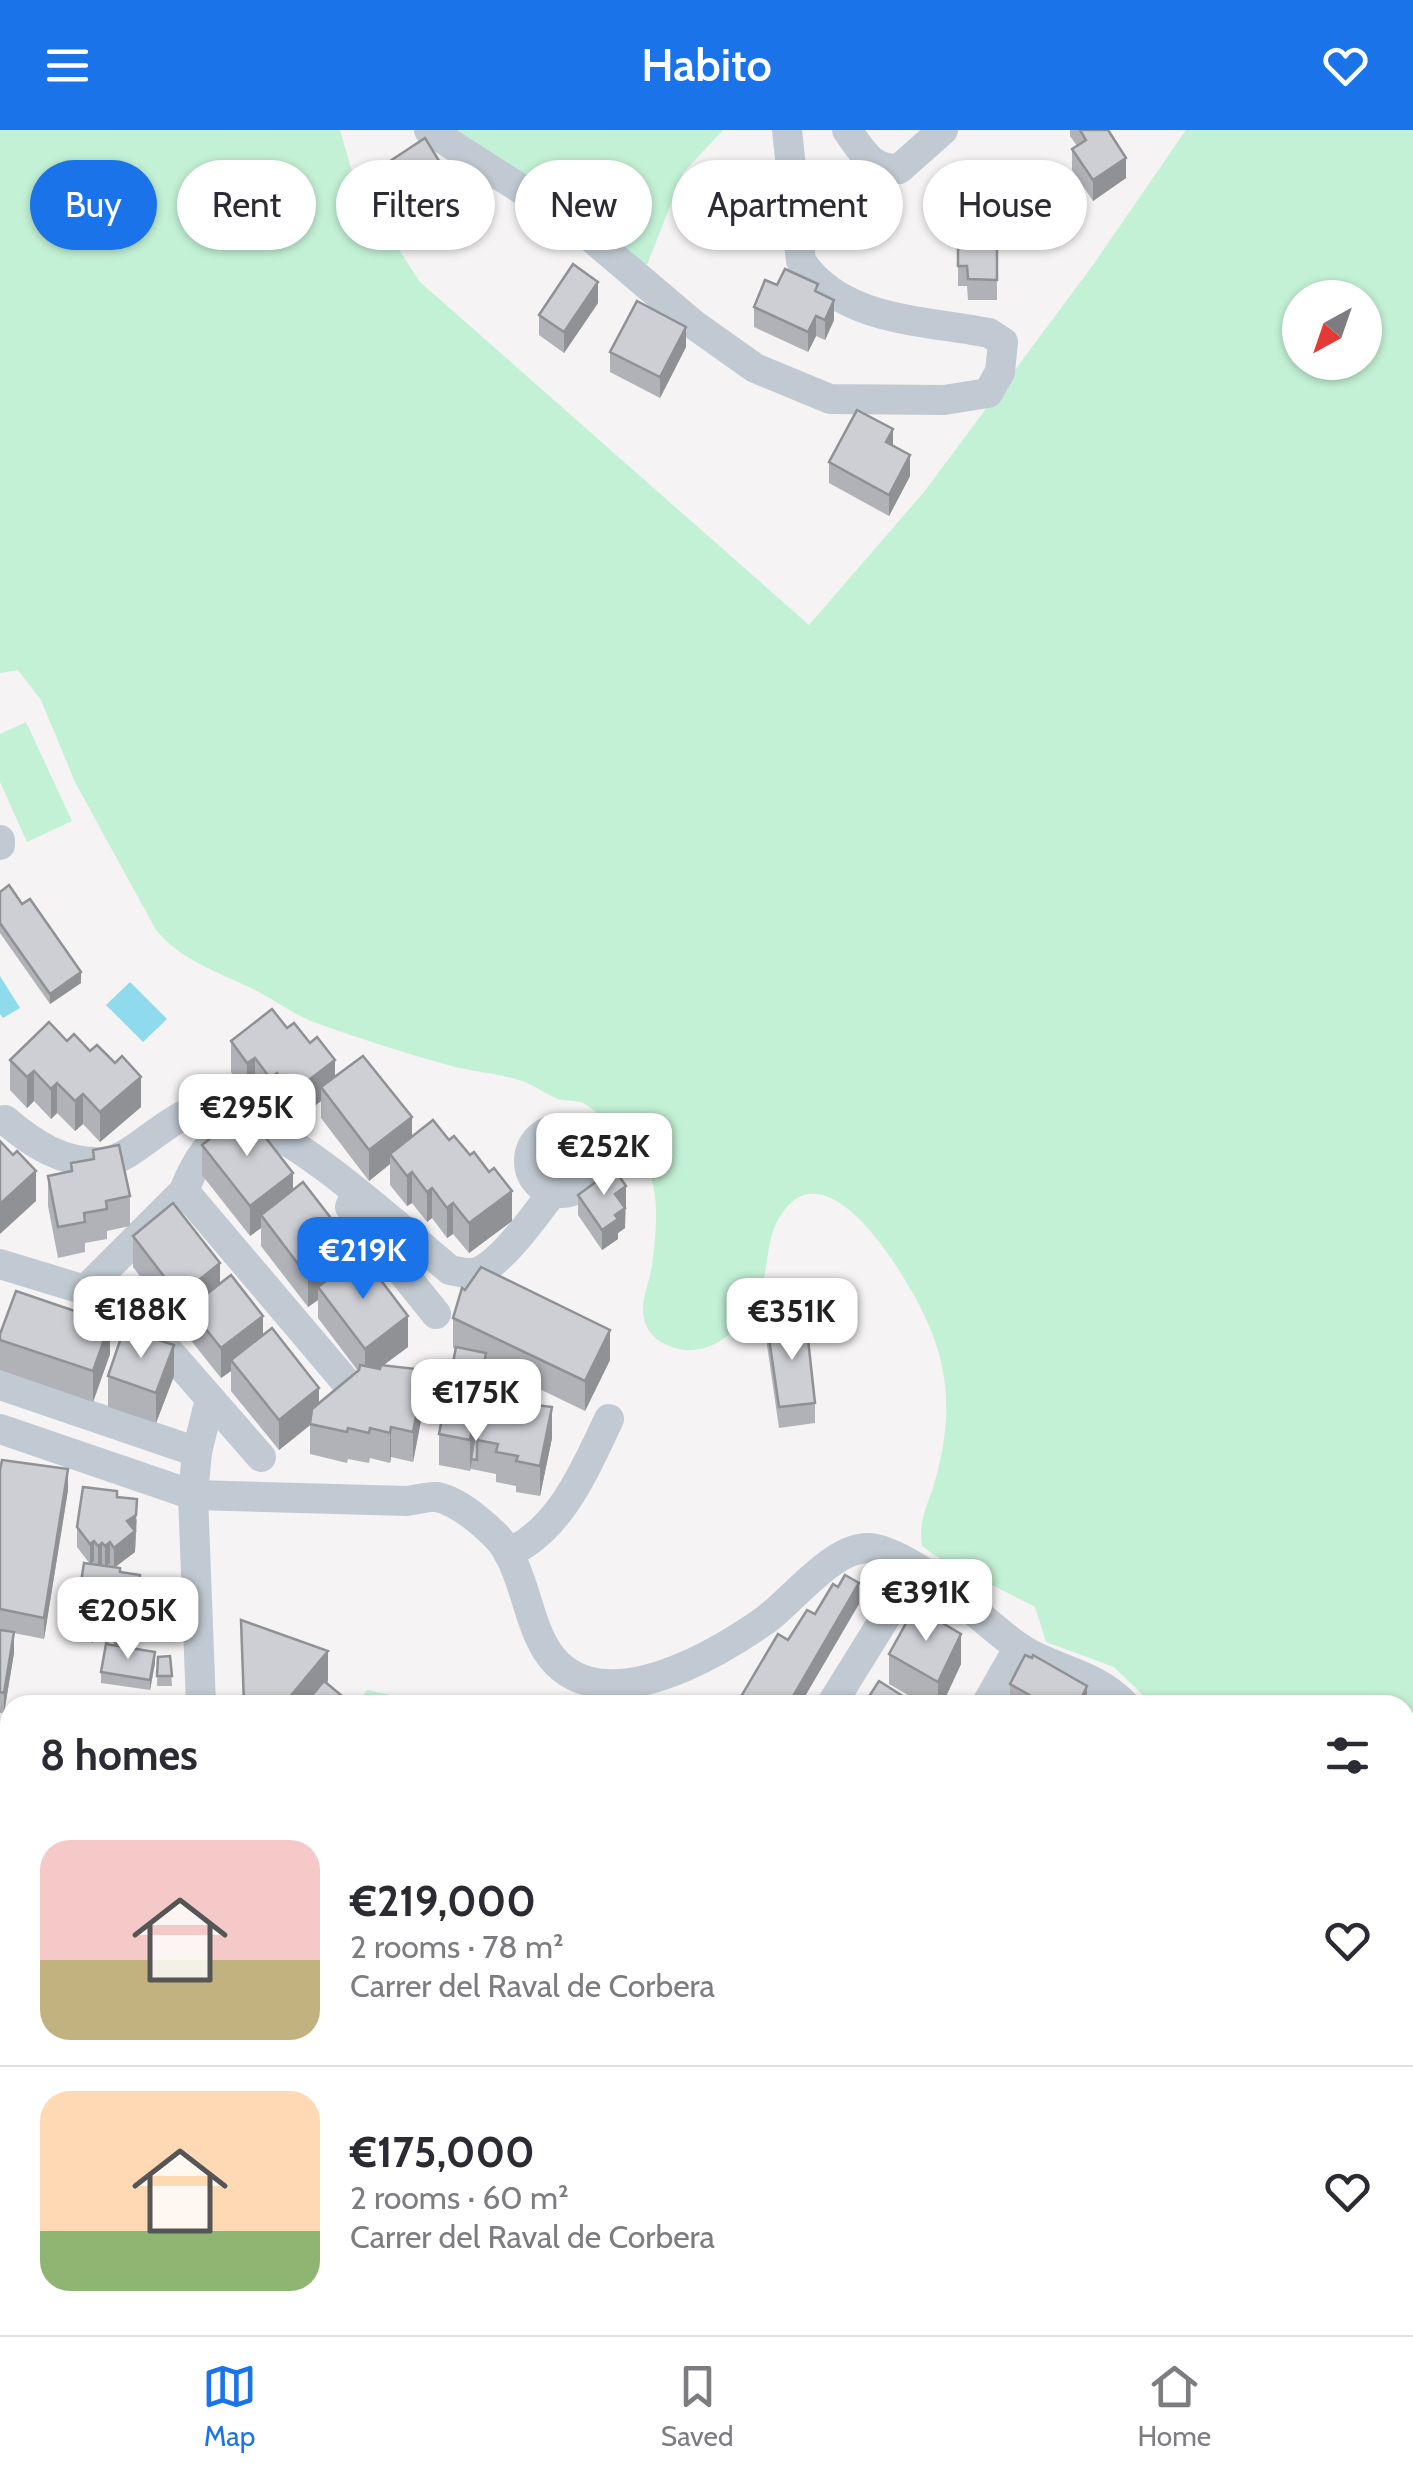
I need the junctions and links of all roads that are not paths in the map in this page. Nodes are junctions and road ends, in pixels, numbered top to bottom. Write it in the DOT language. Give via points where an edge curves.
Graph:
graph roads {
  1 [pos="428,130"];
  2 [pos="787,130"];
  3 [pos="847,130"];
  4 [pos="927,136"];
  5 [pos="5,1120"];
  6 [pos="224,1132"];
  7 [pos="184,1190"];
  8 [pos="553,1192"];
  9 [pos="355,1193"];
  10 [pos="0,1264"];
  11 [pos="85,1290"];
  12 [pos="436,1314"];
  13 [pos="346,1382"];
  14 [pos="0,1385"];
  15 [pos="210,1399"];
  16 [pos="610,1419"];
  17 [pos="0,1429"];
  18 [pos="197,1452"];
  19 [pos="261,1457"];
  20 [pos="193,1495"];
  21 [pos="508,1552"];
  22 [pos="916,1568"];
  23 [pos="1019,1648"];
  24 [pos="201,1695"];
  25 [pos="837,1695"];
  26 [pos="992,1695"];
  27 [pos="1113,1695"];
  1 -- 2 [label="street" via="574,223 692,324 755,368 830,399 944,400 988,393 1000,372 1003,342 989,333 874,314 809,274 801,261"];
  3 -- 4 [label="street" via="869,162 884,170 899,170"];
  5 -- 6 [label="street" via="33,1144 68,1159 107,1162 196,1108 226,1114"];
  6 -- 7 [label="street" via="192,1169"];
  6 -- 9 [label="street" via="244,1125 272,1132"];
  7 -- 11 [label="street"];
  7 -- 13 [label="street"];
  8 -- 8 [label="street" via="530,1171 531,1132 574,1131 583,1137 593,1166 583,1185"];
  8 -- 9 [label="street" via="524,1230 470,1274 450,1270"];
  9 -- 12 [label="street" via="350,1207"];
  10 -- 11 [label="street"];
  11 -- 15 [label="street" via="145,1324"];
  14 -- 18 [label="street"];
  15 -- 18 [label="street"];
  15 -- 19 [label="street"];
  16 -- 21 [label="street" via="572,1495 524,1546"];
  17 -- 20 [label="street"];
  18 -- 20 [label="street"];
  20 -- 21 [label="street" via="436,1497 463,1508"];
  20 -- 24 [label="street"];
  21 -- 22 [label="street" via="539,1640 574,1676 597,1683 657,1678 683,1667 762,1622 841,1555 880,1550"];
  22 -- 23 [label="street"];
  22 -- 25 [label="street"];
  23 -- 26 [label="street"];
  23 -- 27 [label="street" via="1096,1680"];
}
